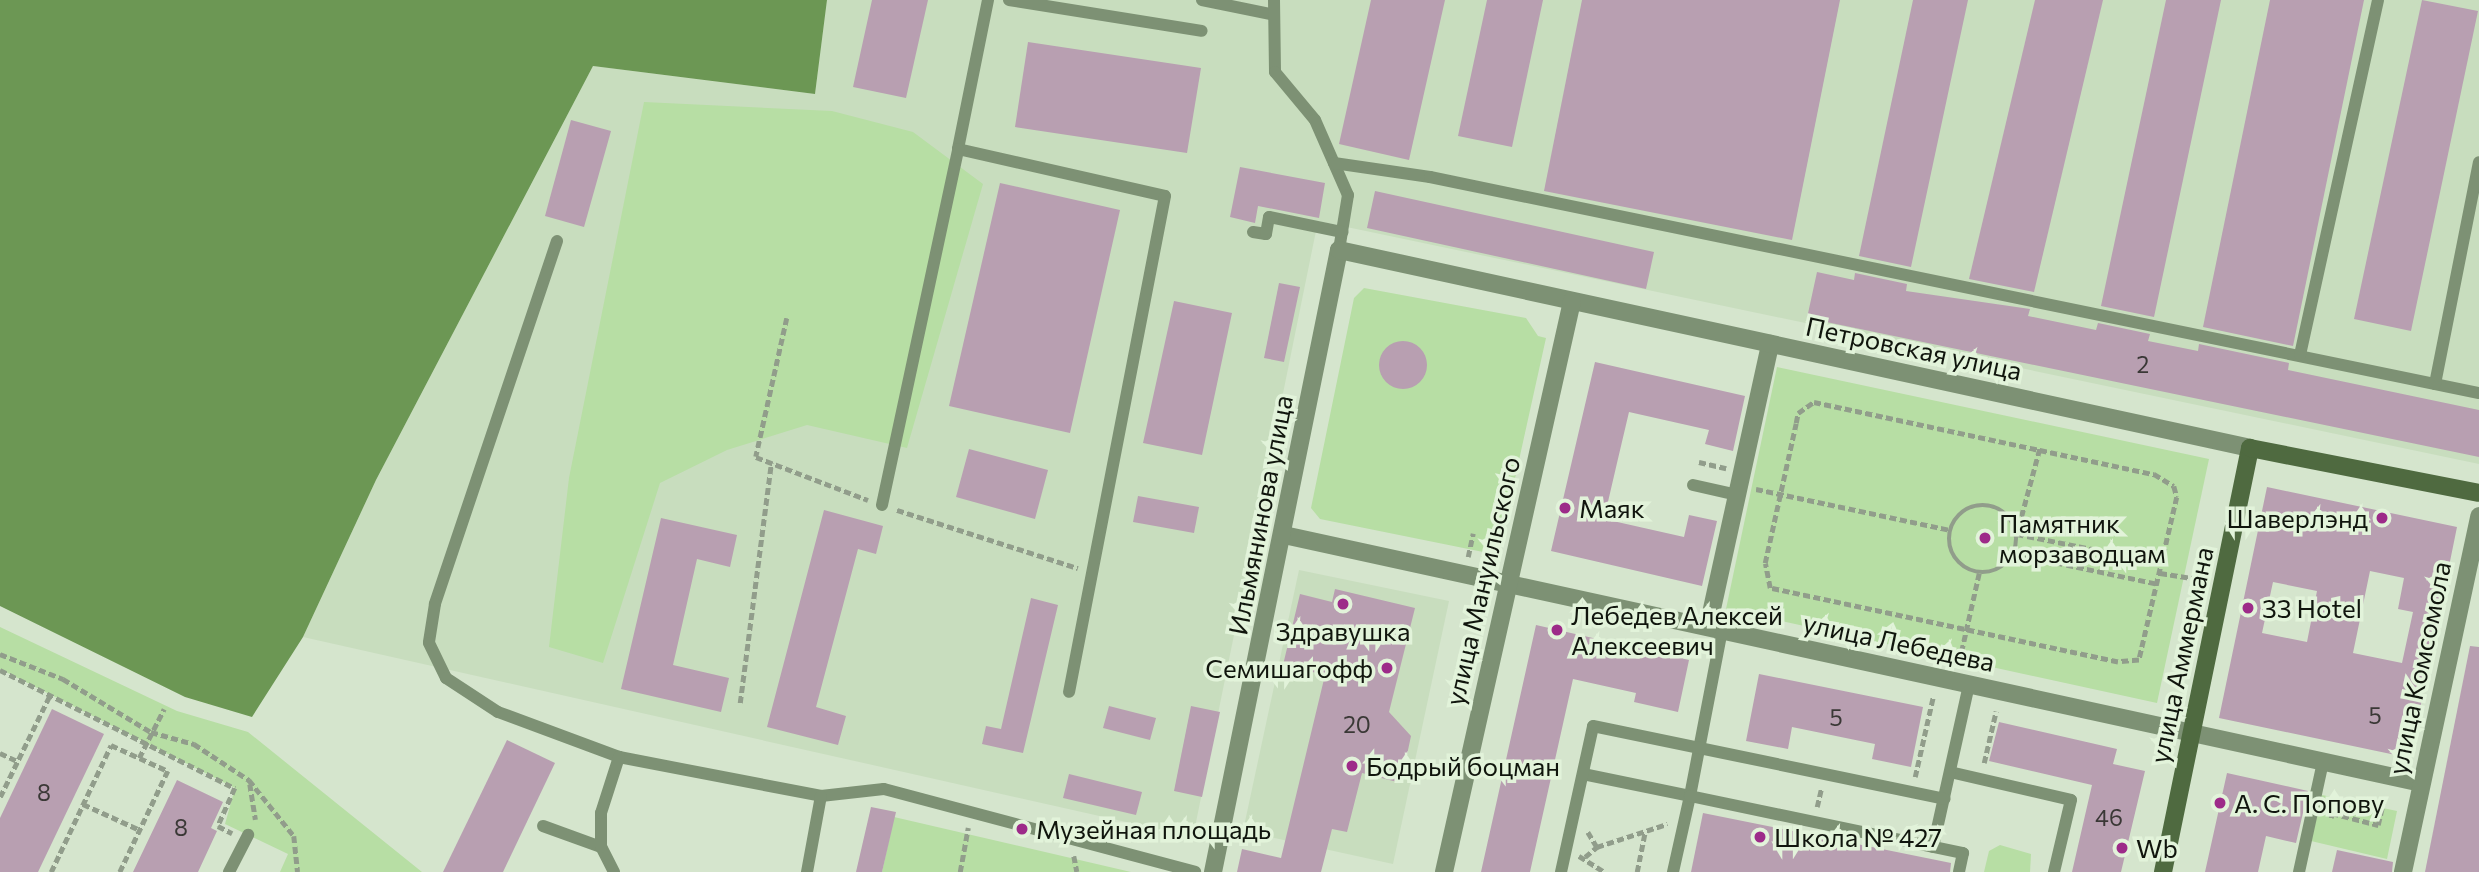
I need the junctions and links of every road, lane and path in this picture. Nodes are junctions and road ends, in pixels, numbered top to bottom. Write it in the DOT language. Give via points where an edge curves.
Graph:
graph roads {
  1 [pos="988,0"];
  2 [pos="1009,0"];
  3 [pos="1202,0"];
  4 [pos="1274,0"];
  5 [pos="2378,0"];
  6 [pos="1270,14"];
  7 [pos="1202,31"];
  8 [pos="958,149"];
  9 [pos="2479,162"];
  10 [pos="1334,163"];
  11 [pos="1252,232"];
  12 [pos="1342,232"];
  13 [pos="556,241"];
  14 [pos="1339,250"];
  15 [pos="1572,301"];
  16 [pos="1770,344"];
  17 [pos="2300,355"];
  18 [pos="2435,384"];
  19 [pos="2479,394"];
  20 [pos="2250,448"];
  21 [pos="2040,449"];
  22 [pos="771,463"];
  23 [pos="1693,485"];
  24 [pos="1744,492"];
  25 [pos="2479,493"];
  26 [pos="1780,494"];
  27 [pos="882,505"];
  28 [pos="2479,516"];
  29 [pos="1950,530"];
  30 [pos="1473,534"];
  31 [pos="2017,534"];
  32 [pos="1283,535"];
  33 [pos="2015,554"];
  34 [pos="1468,558"];
  35 [pos="2162,563"];
  36 [pos="1979,573"];
  37 [pos="2161,573"];
  38 [pos="2192,579"];
  39 [pos="1508,584"];
  40 [pos="2158,584"];
  41 [pos="1715,629"];
  42 [pos="1967,631"];
  43 [pos="0,654"];
  44 [pos="1958,666"];
  45 [pos="0,670"];
  46 [pos="1969,684"];
  47 [pos="1069,692"];
  48 [pos="50,695"];
  49 [pos="1933,696"];
  50 [pos="740,703"];
  51 [pos="164,709"];
  52 [pos="1997,710"];
  53 [pos="151,732"];
  54 [pos="2192,733"];
  55 [pos="146,742"];
  56 [pos="1699,747"];
  57 [pos="0,753"];
  58 [pos="619,757"];
  59 [pos="139,758"];
  60 [pos="18,761"];
  61 [pos="2323,762"];
  62 [pos="1950,772"];
  63 [pos="1583,774"];
  64 [pos="1823,779"];
  65 [pos="1980,779"];
  66 [pos="249,780"];
  67 [pos="2421,783"];
  68 [pos="1912,792"];
  69 [pos="2385,794"];
  70 [pos="821,796"];
  71 [pos="1690,796"];
  72 [pos="0,797"];
  73 [pos="1944,799"];
  74 [pos="83,804"];
  75 [pos="971,814"];
  76 [pos="1815,817"];
  77 [pos="1685,818"];
  78 [pos="1573,820"];
  79 [pos="2330,824"];
  80 [pos="543,826"];
  81 [pos="140,830"];
  82 [pos="1646,832"];
  83 [pos="246,837"];
  84 [pos="601,847"];
  85 [pos="1597,847"];
  86 [pos="1933,847"];
  87 [pos="1566,853"];
  88 [pos="1585,857"];
  89 [pos="51,872"];
  90 [pos="121,872"];
  91 [pos="229,872"];
  92 [pos="298,872"];
  93 [pos="614,872"];
  94 [pos="807,872"];
  95 [pos="960,872"];
  96 [pos="1195,872"];
  97 [pos="1213,872"];
  98 [pos="1444,872"];
  99 [pos="1561,872"];
  100 [pos="1605,872"];
  101 [pos="1637,872"];
  102 [pos="1673,872"];
  103 [pos="1959,872"];
  104 [pos="2054,872"];
  105 [pos="2163,872"];
  106 [pos="2299,872"];
  107 [pos="2403,872"];
  1 -- 8 [label="lane"];
  2 -- 7 [label="lane"];
  3 -- 6 [label="lane"];
  4 -- 6 [label="lane"];
  5 -- 17 [label="lane"];
  6 -- 10 [label="lane" via="1275,72 1315,120"];
  8 -- 27 [label="lane"];
  8 -- 47 [label="lane" via="1166,196"];
  9 -- 18 [label="lane"];
  10 -- 12 [label="lane" via="1348,195"];
  10 -- 17 [label="lane" via="1430,177"];
  11 -- 12 [label="lane" via="1266,234 1269,217"];
  12 -- 14 [label="lane"];
  13 -- 58 [label="lane" via="435,604 429,643 446,678 498,712"];
  14 -- 15 [label="street, Петровская улица"];
  14 -- 32 [label="street, Ильмянинова улица"];
  15 -- 16 [label="street, Петровская улица"];
  15 -- 39 [label="street, улица Мануильского"];
  16 -- 20 [label="street, Петровская улица"];
  16 -- 24 [label="street"];
  17 -- 18 [label="lane"];
  18 -- 19 [label="lane"];
  20 -- 25 [label="street, Петровская улица"];
  20 -- 54 [label="street, улица Аммермана"];
  21 -- 26 [label="path" via="1814,402 1798,413"];
  21 -- 31 [label="path"];
  21 -- 35 [label="path" via="2154,474 2174,485 2177,497"];
  22 -- 50 [label="path"];
  23 -- 24 [label="lane"];
  24 -- 26 [label="path"];
  24 -- 41 [label="street"];
  26 -- 29 [label="path"];
  26 -- 42 [label="path" via="1765,563 1770,588"];
  28 -- 67 [label="street, улица Комсомола"];
  29 -- 31 [label="path" via="1966,509 1987,504 2007,513"];
  29 -- 36 [label="path" via="1956,559"];
  30 -- 34 [label="path"];
  31 -- 33 [label="path"];
  31 -- 35 [label="path"];
  32 -- 39 [label="street, улица Лебедева"];
  32 -- 97 [label="street, Ильмянинова улица"];
  33 -- 36 [label="path" via="1998,570"];
  33 -- 40 [label="path"];
  35 -- 37 [label="path"];
  36 -- 42 [label="path"];
  37 -- 38 [label="path"];
  37 -- 40 [label="path"];
  39 -- 41 [label="street, улица Лебедева"];
  39 -- 98 [label="street, улица Мануильского"];
  40 -- 42 [label="path" via="2144,652 2129,664"];
  41 -- 46 [label="street, улица Лебедева"];
  41 -- 56 [label="lane"];
  42 -- 44 [label="path"];
  43 -- 53 [label="path" via="63,679"];
  45 -- 48 [label="path"];
  46 -- 54 [label="street, улица Лебедева"];
  46 -- 62 [label="lane"];
  48 -- 55 [label="path"];
  48 -- 60 [label="path"];
  49 -- 68 [label="path"];
  51 -- 53 [label="path"];
  52 -- 65 [label="path"];
  53 -- 55 [label="path"];
  53 -- 66 [label="path" via="194,744"];
  54 -- 61 [label="street, улица Лебедева"];
  54 -- 105 [label="street, улица Аммермана"];
  55 -- 59 [label="path"];
  55 -- 83 [label="path" via="235,788 218,826"];
  56 -- 63 [label="lane" via="1593,726"];
  56 -- 68 [label="lane"];
  56 -- 71 [label="lane"];
  57 -- 60 [label="path"];
  58 -- 70 [label="lane"];
  58 -- 84 [label="lane" via="601,813"];
  59 -- 74 [label="path" via="111,744"];
  59 -- 81 [label="path" via="168,771"];
  60 -- 72 [label="path"];
  61 -- 67 [label="street, улица Лебедева"];
  61 -- 106 [label="lane"];
  62 -- 65 [label="lane"];
  62 -- 73 [label="lane"];
  63 -- 71 [label="lane"];
  63 -- 78 [label="lane"];
  64 -- 76 [label="path"];
  65 -- 104 [label="lane" via="2070,800"];
  66 -- 83 [label="path" via="256,820"];
  66 -- 92 [label="path" via="295,836"];
  67 -- 107 [label="street, улица Комсомола"];
  68 -- 73 [label="lane"];
  69 -- 79 [label="path" via="2378,824 2332,813"];
  70 -- 75 [label="lane" via="884,789"];
  70 -- 94 [label="lane"];
  71 -- 77 [label="lane"];
  71 -- 86 [label="lane"];
  73 -- 86 [label="lane"];
  74 -- 81 [label="path"];
  74 -- 89 [label="path"];
  75 -- 95 [label="path"];
  75 -- 96 [label="lane"];
  77 -- 82 [label="path"];
  77 -- 102 [label="lane"];
  78 -- 85 [label="path" via="1597,839"];
  78 -- 87 [label="lane"];
  80 -- 84 [label="lane"];
  81 -- 90 [label="path"];
  82 -- 85 [label="path"];
  82 -- 101 [label="path"];
  83 -- 91 [label="lane"];
  84 -- 93 [label="lane"];
  85 -- 88 [label="path"];
  86 -- 103 [label="lane" via="1963,853"];
  87 -- 88 [label="path"];
  87 -- 99 [label="lane"];
  88 -- 100 [label="path"];
}
